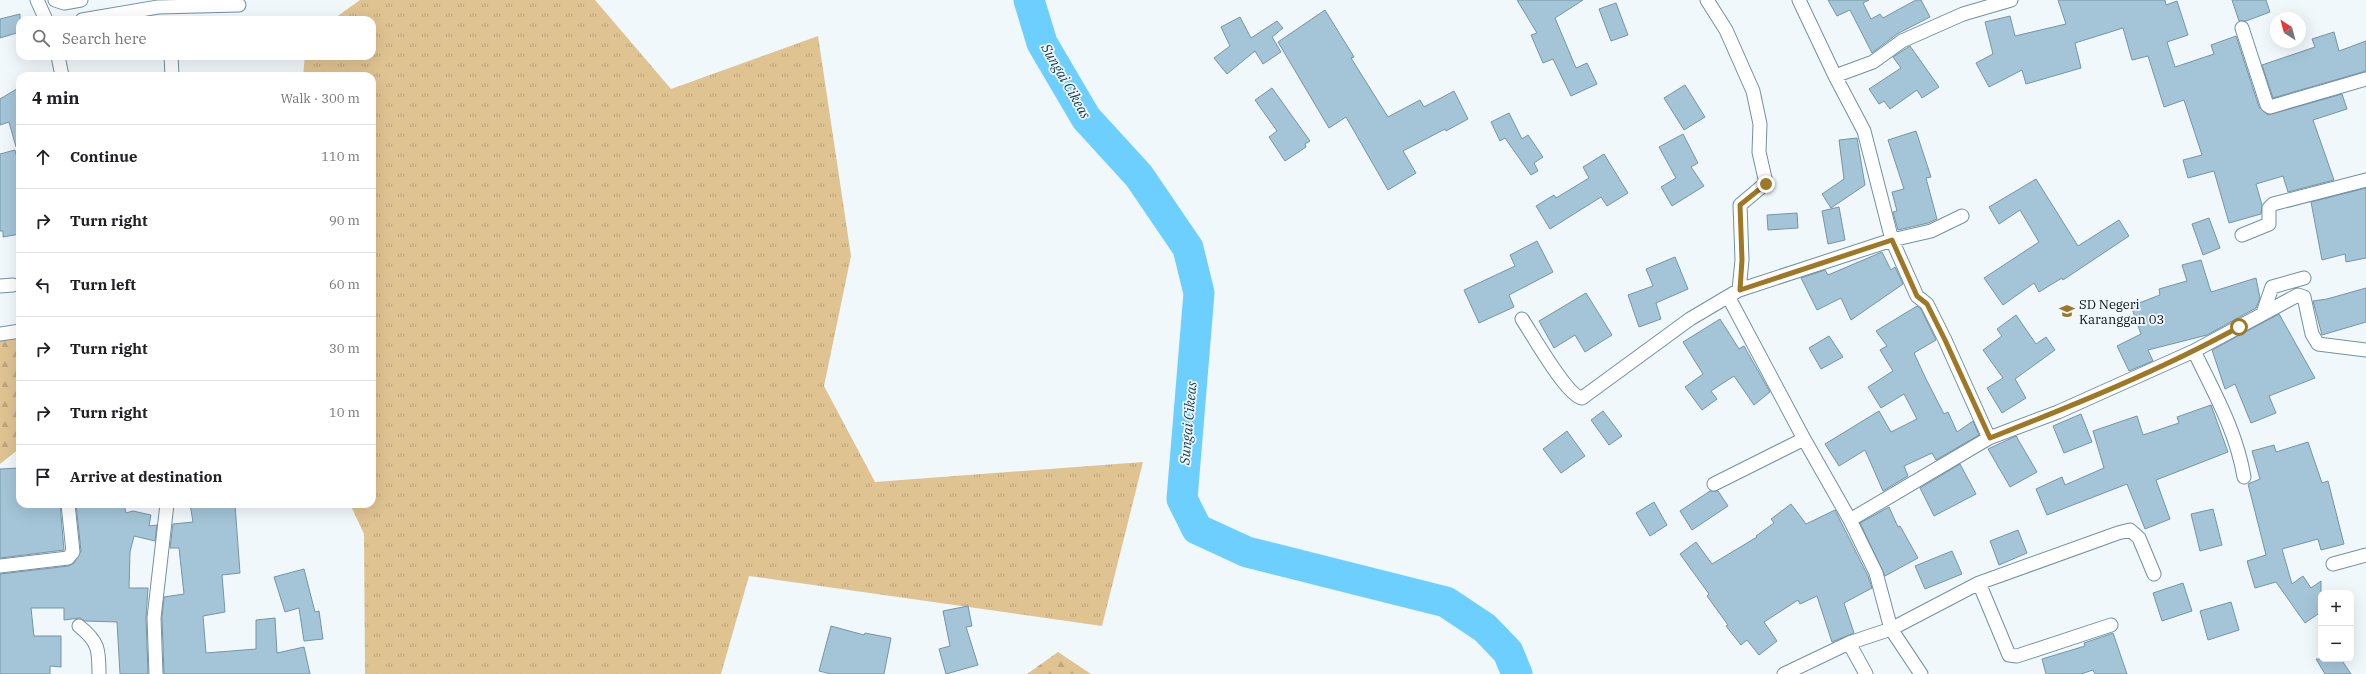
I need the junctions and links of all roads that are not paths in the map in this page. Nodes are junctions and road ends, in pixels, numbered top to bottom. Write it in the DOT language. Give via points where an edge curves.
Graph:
graph roads {
  1 [pos="37,0"];
  2 [pos="55,0"];
  3 [pos="81,0"];
  4 [pos="1707,0"];
  5 [pos="1799,0"];
  6 [pos="2011,0"];
  7 [pos="239,5"];
  8 [pos="169,14"];
  9 [pos="44,16"];
  10 [pos="103,16"];
  11 [pos="2242,28"];
  12 [pos="59,60"];
  13 [pos="171,60"];
  14 [pos="61,72"];
  15 [pos="172,72"];
  16 [pos="1835,76"];
  17 [pos="2366,79"];
  18 [pos="2366,180"];
  19 [pos="1962,216"];
  20 [pos="2242,235"];
  21 [pos="1892,240"];
  22 [pos="2304,278"];
  23 [pos="1734,294"];
  24 [pos="2263,313"];
  25 [pos="1522,319"];
  26 [pos="16,332"];
  27 [pos="0,334"];
  28 [pos="2194,350"];
  29 [pos="2366,350"];
  30 [pos="1990,438"];
  31 [pos="1804,439"];
  32 [pos="2244,477"];
  33 [pos="1714,484"];
  34 [pos="68,508"];
  35 [pos="167,508"];
  36 [pos="1850,520"];
  37 [pos="2366,555"];
  38 [pos="2333,564"];
  39 [pos="0,566"];
  40 [pos="2154,574"];
  41 [pos="1979,583"];
  42 [pos="2111,625"];
  43 [pos="80,626"];
  44 [pos="1891,629"];
  45 [pos="1849,643"];
  46 [pos="99,674"];
  47 [pos="156,674"];
  48 [pos="1784,674"];
  49 [pos="1866,674"];
  50 [pos="1921,674"];
  1 -- 9 [label="street"];
  2 -- 3 [label="street" via="64,3"];
  4 -- 23 [label="street" via="1735,48 1753,91 1760,124 1759,152 1766,183 1740,205 1742,260"];
  5 -- 16 [label="street"];
  6 -- 16 [label="street" via="1963,14 1902,41 1873,62"];
  7 -- 8 [label="street"];
  8 -- 10 [label="street" via="140,9"];
  11 -- 17 [label="street" via="2267,105 2270,107"];
  12 -- 14 [label="street"];
  13 -- 15 [label="street"];
  16 -- 21 [label="street" via="1864,131"];
  18 -- 20 [label="street" via="2273,204 2269,209 2270,224"];
  19 -- 21 [label="street" via="1931,231"];
  21 -- 23 [label="street"];
  21 -- 30 [label="street" via="1917,296 1927,304 1945,340"];
  22 -- 24 [label="street" via="2272,287"];
  23 -- 25 [label="street" via="1690,320 1582,398 1575,396 1555,371"];
  23 -- 31 [label="street"];
  24 -- 28 [label="street"];
  24 -- 29 [label="street" via="2302,295 2316,343 2322,346"];
  26 -- 27 [label="street"];
  28 -- 30 [label="street" via="2058,412"];
  28 -- 32 [label="street" via="2233,430"];
  30 -- 36 [label="street"];
  31 -- 33 [label="street"];
  31 -- 36 [label="street"];
  34 -- 39 [label="street" via="73,552 71,556"];
  35 -- 47 [label="street" via="154,618"];
  36 -- 44 [label="street" via="1876,573"];
  37 -- 38 [label="street"];
  40 -- 41 [label="street" via="2139,538 2130,530"];
  41 -- 42 [label="street" via="2009,656 2018,656"];
  41 -- 44 [label="street"];
  43 -- 46 [label="street" via="99,651"];
  44 -- 45 [label="street"];
  44 -- 50 [label="street"];
  45 -- 48 [label="street"];
  45 -- 49 [label="street"];
}
